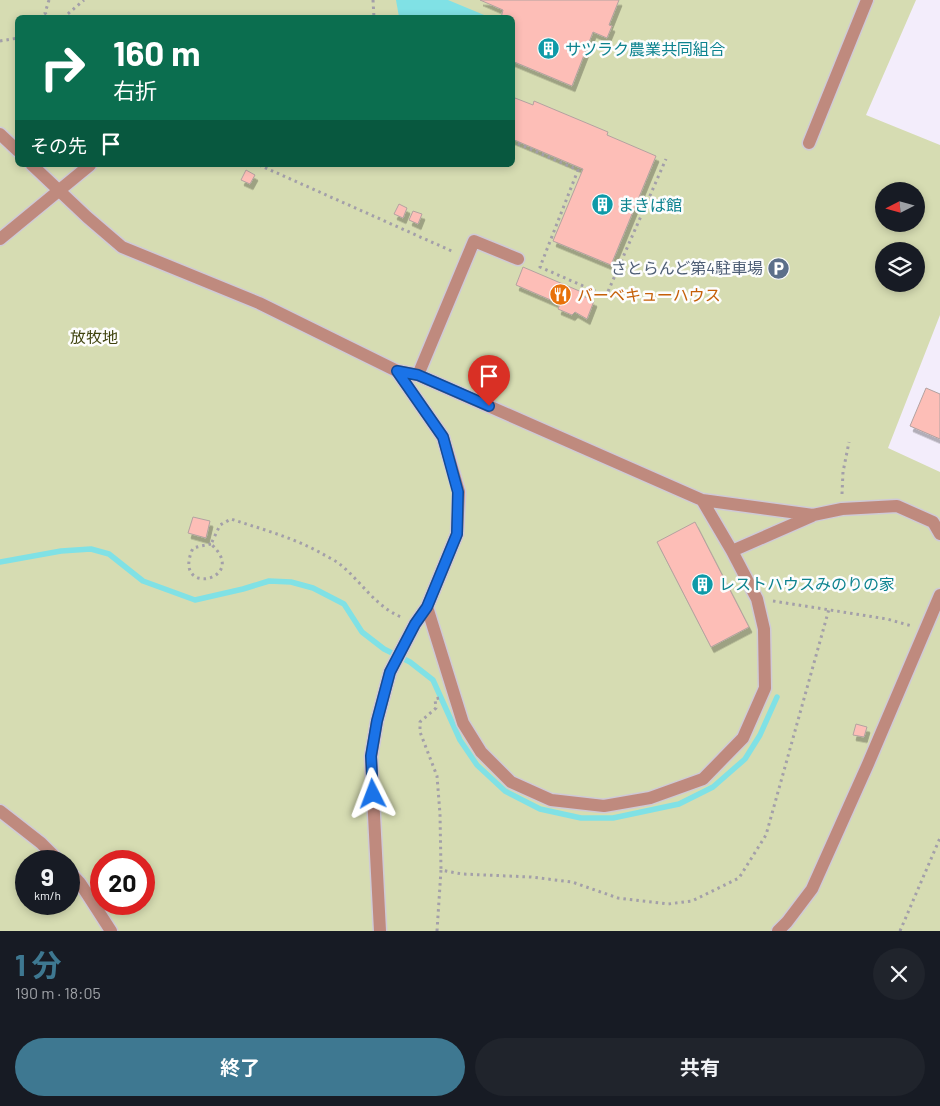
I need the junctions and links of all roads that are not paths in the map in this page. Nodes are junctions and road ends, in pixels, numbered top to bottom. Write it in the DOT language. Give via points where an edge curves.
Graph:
graph roads {
  1 [pos="867,0"];
  2 [pos="0,134"];
  3 [pos="809,144"];
  4 [pos="15,148"];
  5 [pos="34,167"];
  6 [pos="88,167"];
  7 [pos="59,191"];
  8 [pos="0,239"];
  9 [pos="518,259"];
  10 [pos="397,371"];
  11 [pos="418,375"];
  12 [pos="702,500"];
  13 [pos="813,515"];
  14 [pos="940,534"];
  15 [pos="732,551"];
  16 [pos="940,595"];
  17 [pos="427,607"];
  18 [pos="0,811"];
  19 [pos="48,850"];
  20 [pos="80,883"];
  21 [pos="112,931"];
  22 [pos="380,931"];
  23 [pos="778,931"];
  1 -- 3 [label="lane"];
  2 -- 4 [label="lane"];
  5 -- 7 [label="lane"];
  6 -- 7 [label="lane"];
  7 -- 8 [label="lane"];
  7 -- 10 [label="lane" via="122,247 259,303"];
  9 -- 11 [label="lane" via="474,241"];
  10 -- 11 [label="lane"];
  10 -- 17 [label="lane" via="443,437 458,492 457,534"];
  11 -- 12 [label="lane"];
  12 -- 13 [label="lane"];
  12 -- 15 [label="lane"];
  13 -- 14 [label="lane" via="842,509 897,506 933,522"];
  13 -- 15 [label="lane"];
  15 -- 17 [label="lane" via="757,599 764,629 765,688 743,738 703,779 650,798 604,806 551,800 510,782 481,752 463,723"];
  16 -- 23 [label="lane" via="812,889"];
  17 -- 22 [label="lane" via="390,672 371,756"];
  18 -- 19 [label="lane"];
  20 -- 21 [label="lane"];
}
